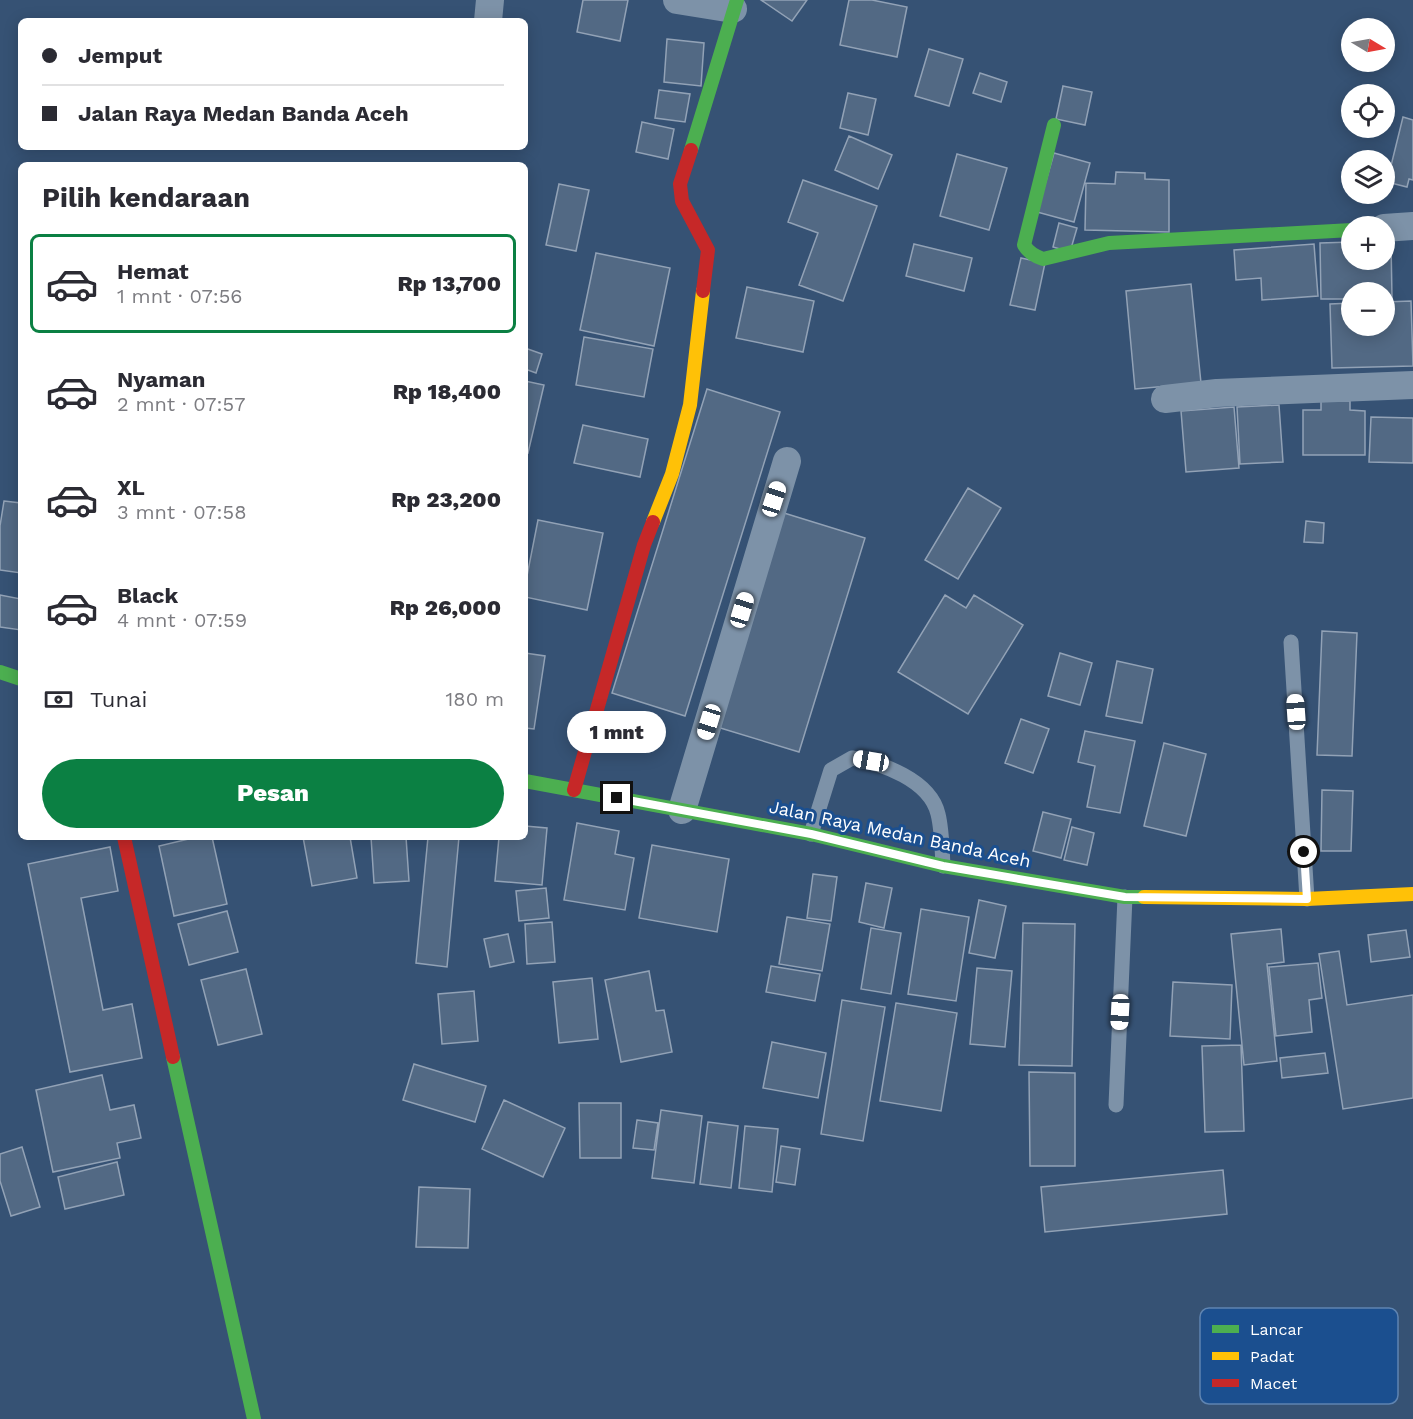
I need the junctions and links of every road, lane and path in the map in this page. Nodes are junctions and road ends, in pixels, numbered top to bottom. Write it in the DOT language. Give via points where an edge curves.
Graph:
graph roads {
  1 [pos="490,0"];
  2 [pos="677,0"];
  3 [pos="735,4"];
  4 [pos="488,18"];
  5 [pos="1054,125"];
  6 [pos="1413,226"];
  7 [pos="1395,227"];
  8 [pos="1341,231"];
  9 [pos="1413,385"];
  10 [pos="1165,399"];
  11 [pos="787,461"];
  12 [pos="1291,642"];
  13 [pos="0,672"];
  14 [pos="18,678"];
  15 [pos="528,782"];
  16 [pos="574,790"];
  17 [pos="682,810"];
  18 [pos="811,834"];
  19 [pos="125,840"];
  20 [pos="943,866"];
  21 [pos="1413,894"];
  22 [pos="1125,897"];
  23 [pos="1307,899"];
  24 [pos="1116,1105"];
  25 [pos="254,1419"];
  1 -- 4 [label="street"];
  2 -- 3 [label="street"];
  3 -- 16 [label="main road" via="680,184 682,201 706,243 708,256 690,405 672,474 644,545"];
  5 -- 8 [label="main road" via="1024,245 1036,257 1044,259 1109,243"];
  6 -- 7 [label="street"];
  9 -- 10 [label="street" via="1217,393"];
  11 -- 17 [label="street"];
  12 -- 23 [label="lane"];
  13 -- 14 [label="main road"];
  15 -- 16 [label="main road, Jalan Raya Medan Banda Aceh"];
  16 -- 17 [label="main road, Jalan Raya Medan Banda Aceh"];
  17 -- 18 [label="main road, Jalan Raya Medan Banda Aceh"];
  18 -- 20 [label="main road, Jalan Raya Medan Banda Aceh"];
  18 -- 20 [label="lane" via="831,770 852,758 871,761 909,779 930,796 938,813"];
  19 -- 25 [label="main road"];
  20 -- 22 [label="main road, Jalan Raya Medan Banda Aceh"];
  21 -- 23 [label="main road, Jalan Raya Medan Banda Aceh"];
  22 -- 23 [label="main road, Jalan Raya Medan Banda Aceh"];
  22 -- 24 [label="lane"];
}
